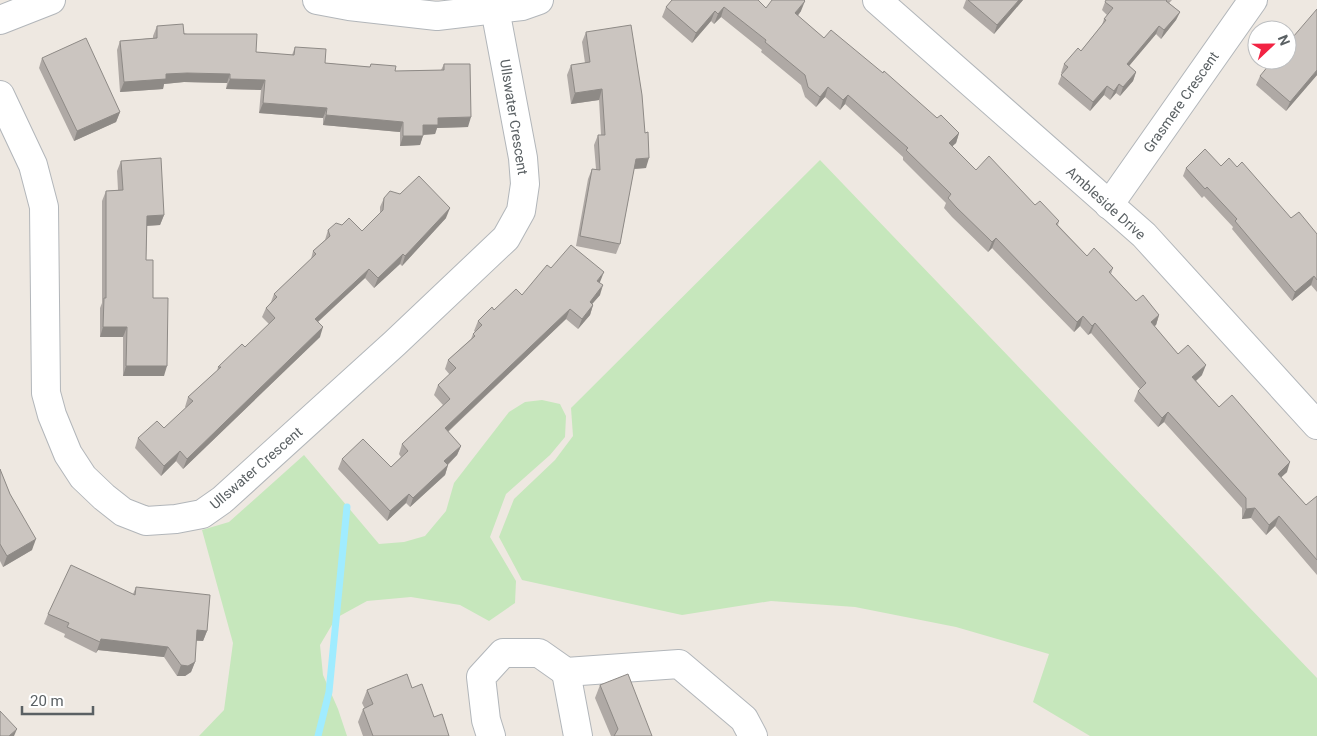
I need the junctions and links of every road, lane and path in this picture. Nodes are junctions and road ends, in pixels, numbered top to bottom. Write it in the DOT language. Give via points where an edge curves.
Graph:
graph roads {
  1 [pos="51,0"];
  2 [pos="317,0"];
  3 [pos="539,0"];
  4 [pos="877,0"];
  5 [pos="1253,0"];
  6 [pos="495,9"];
  7 [pos="0,20"];
  8 [pos="0,95"];
  9 [pos="1109,205"];
  10 [pos="1317,425"];
  11 [pos="566,672"];
  12 [pos="491,736"];
  13 [pos="578,736"];
  14 [pos="753,736"];
  1 -- 7 [label="street"];
  2 -- 6 [label="street" via="437,16"];
  3 -- 6 [label="street"];
  4 -- 9 [label="street, Ambleside Drive"];
  5 -- 9 [label="street, Grasmere Crescent"];
  6 -- 8 [label="street, Ullswater Crescent" via="525,184 521,211 506,238 395,343 222,500 202,514 146,520 123,512 83,477 68,454 46,393 44,207 33,165"];
  9 -- 10 [label="street, Ambleside Drive" via="1144,236"];
  11 -- 12 [label="street" via="540,653 503,653 481,677"];
  11 -- 13 [label="street"];
  11 -- 14 [label="street" via="678,664 744,719"];
}
